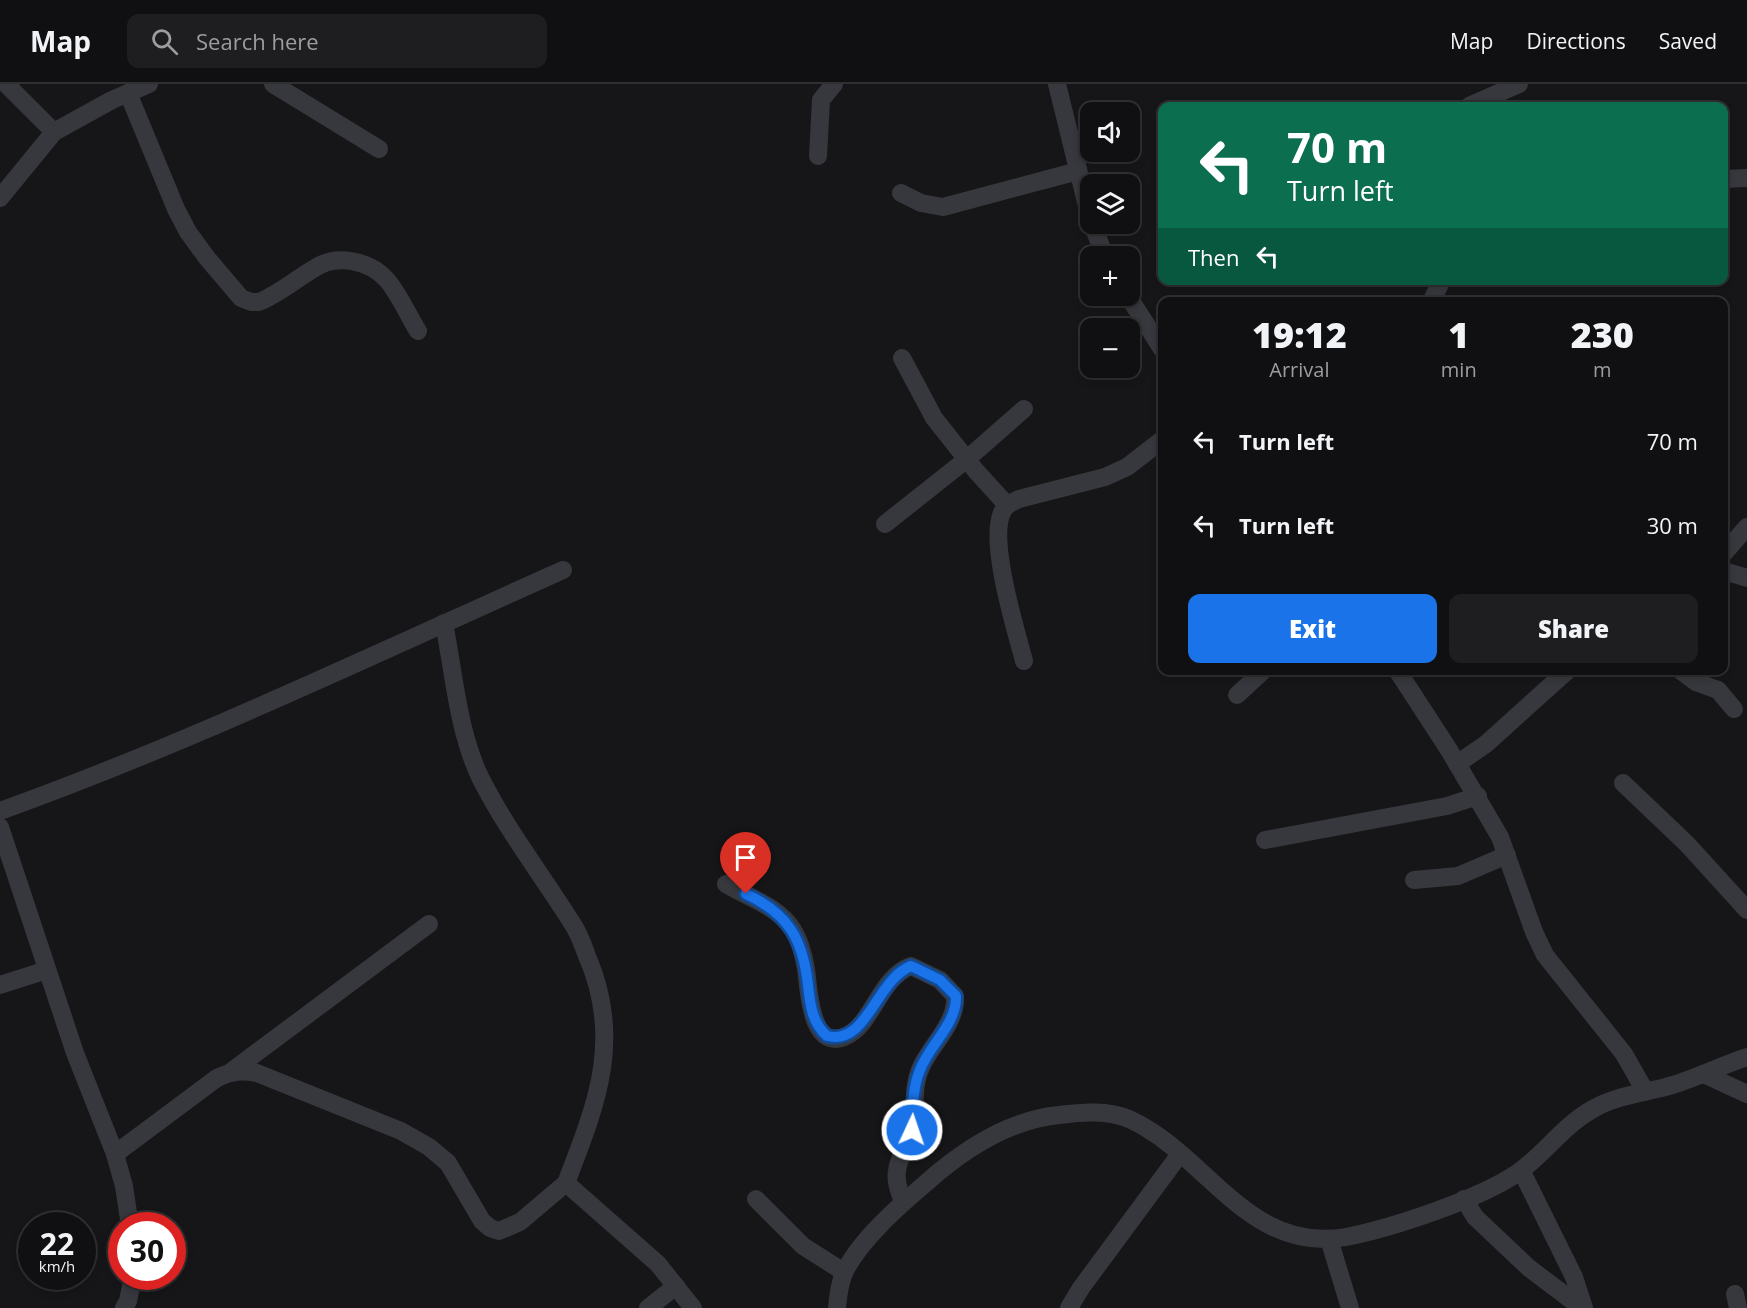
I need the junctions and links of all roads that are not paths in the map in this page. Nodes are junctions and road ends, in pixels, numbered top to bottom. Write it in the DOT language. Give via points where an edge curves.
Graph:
graph roads {
  1 [pos="6,84"];
  2 [pos="149,84"];
  3 [pos="273,84"];
  4 [pos="834,84"];
  5 [pos="1057,84"];
  6 [pos="1519,84"];
  7 [pos="128,93"];
  8 [pos="1478,102"];
  9 [pos="54,132"];
  10 [pos="379,149"];
  11 [pos="818,156"];
  12 [pos="1078,171"];
  13 [pos="1747,178"];
  14 [pos="1080,179"];
  15 [pos="1728,179"];
  16 [pos="2,192"];
  17 [pos="901,193"];
  18 [pos="1134,306"];
  19 [pos="418,331"];
  20 [pos="1158,343"];
  21 [pos="902,358"];
  22 [pos="1024,409"];
  23 [pos="1158,443"];
  24 [pos="967,459"];
  25 [pos="1007,505"];
  26 [pos="885,524"];
  27 [pos="1747,527"];
  28 [pos="1728,548"];
  29 [pos="563,570"];
  30 [pos="1728,572"];
  31 [pos="1747,578"];
  32 [pos="444,623"];
  33 [pos="1024,661"];
  34 [pos="1259,675"];
  35 [pos="1399,675"];
  36 [pos="1562,675"];
  37 [pos="1687,675"];
  38 [pos="1237,695"];
  39 [pos="1734,709"];
  40 [pos="1457,764"];
  41 [pos="1623,783"];
  42 [pos="1478,796"];
  43 [pos="0,811"];
  44 [pos="0,827"];
  45 [pos="1265,840"];
  46 [pos="1507,855"];
  47 [pos="1414,880"];
  48 [pos="726,884"];
  49 [pos="1747,909"];
  50 [pos="429,924"];
  51 [pos="47,970"];
  52 [pos="0,985"];
  53 [pos="1747,1057"];
  54 [pos="232,1071"];
  55 [pos="1706,1075"];
  56 [pos="1645,1091"];
  57 [pos="1747,1094"];
  58 [pos="115,1154"];
  59 [pos="1180,1154"];
  60 [pos="1521,1170"];
  61 [pos="566,1183"];
  62 [pos="756,1198"];
  63 [pos="1464,1200"];
  64 [pos="903,1202"];
  65 [pos="128,1212"];
  66 [pos="1329,1239"];
  67 [pos="844,1272"];
  68 [pos="676,1286"];
  69 [pos="130,1290"];
  70 [pos="124,1308"];
  71 [pos="648,1308"];
  72 [pos="693,1308"];
  73 [pos="837,1308"];
  74 [pos="1069,1308"];
  75 [pos="1350,1308"];
  76 [pos="1583,1308"];
  1 -- 9 [label="street"];
  2 -- 7 [label="street"];
  3 -- 10 [label="street"];
  4 -- 11 [label="street" via="821,100"];
  5 -- 12 [label="street"];
  6 -- 8 [label="street"];
  7 -- 9 [label="street"];
  7 -- 19 [label="street" via="188,232 242,298 260,302 317,266 339,259 352,261 387,280"];
  9 -- 16 [label="street"];
  12 -- 14 [label="street"];
  12 -- 17 [label="street" via="943,207 921,203"];
  13 -- 15 [label="street"];
  18 -- 20 [label="street"];
  21 -- 24 [label="street" via="934,418"];
  22 -- 24 [label="street"];
  23 -- 25 [label="street" via="1127,467 1106,477"];
  24 -- 25 [label="street"];
  24 -- 26 [label="street"];
  25 -- 33 [label="street" via="1000,518 1000,555"];
  27 -- 28 [label="street"];
  29 -- 32 [label="street"];
  30 -- 31 [label="street"];
  32 -- 43 [label="street" via="106,771"];
  32 -- 61 [label="street" via="467,742 480,776 505,822 574,926 599,982 606,1025 602,1074"];
  34 -- 38 [label="street"];
  35 -- 40 [label="street"];
  36 -- 40 [label="street" via="1486,744"];
  37 -- 39 [label="street" via="1718,690"];
  40 -- 42 [label="street"];
  41 -- 49 [label="street"];
  42 -- 45 [label="street" via="1447,806"];
  42 -- 46 [label="street"];
  44 -- 51 [label="street"];
  46 -- 47 [label="street" via="1458,876"];
  46 -- 56 [label="street" via="1545,955 1624,1054"];
  48 -- 64 [label="street" via="760,900 793,929 806,968 814,1018 827,1036 851,1034 896,975 911,966 940,980 956,996 951,1019 930,1049 915,1083 912,1130 896,1173"];
  50 -- 54 [label="street"];
  51 -- 52 [label="street"];
  51 -- 58 [label="street"];
  53 -- 55 [label="street"];
  54 -- 58 [label="street"];
  54 -- 61 [label="street" via="257,1073 401,1131 429,1147 448,1163 490,1228 499,1231 520,1222"];
  55 -- 56 [label="street"];
  55 -- 57 [label="street"];
  56 -- 60 [label="street" via="1590,1110"];
  58 -- 65 [label="street"];
  59 -- 64 [label="street" via="1153,1133 1108,1113 1042,1117 972,1146"];
  59 -- 66 [label="street" via="1266,1224 1289,1235"];
  59 -- 74 [label="street"];
  60 -- 63 [label="street" via="1503,1183"];
  60 -- 76 [label="street" via="1574,1277"];
  61 -- 68 [label="street" via="642,1249"];
  62 -- 67 [label="street" via="793,1238"];
  63 -- 66 [label="street" via="1376,1230"];
  63 -- 76 [label="street" via="1475,1217 1529,1268"];
  64 -- 67 [label="street"];
  66 -- 75 [label="street"];
  67 -- 73 [label="street"];
  68 -- 71 [label="street"];
  68 -- 72 [label="street"];
  69 -- 70 [label="street"];
}
